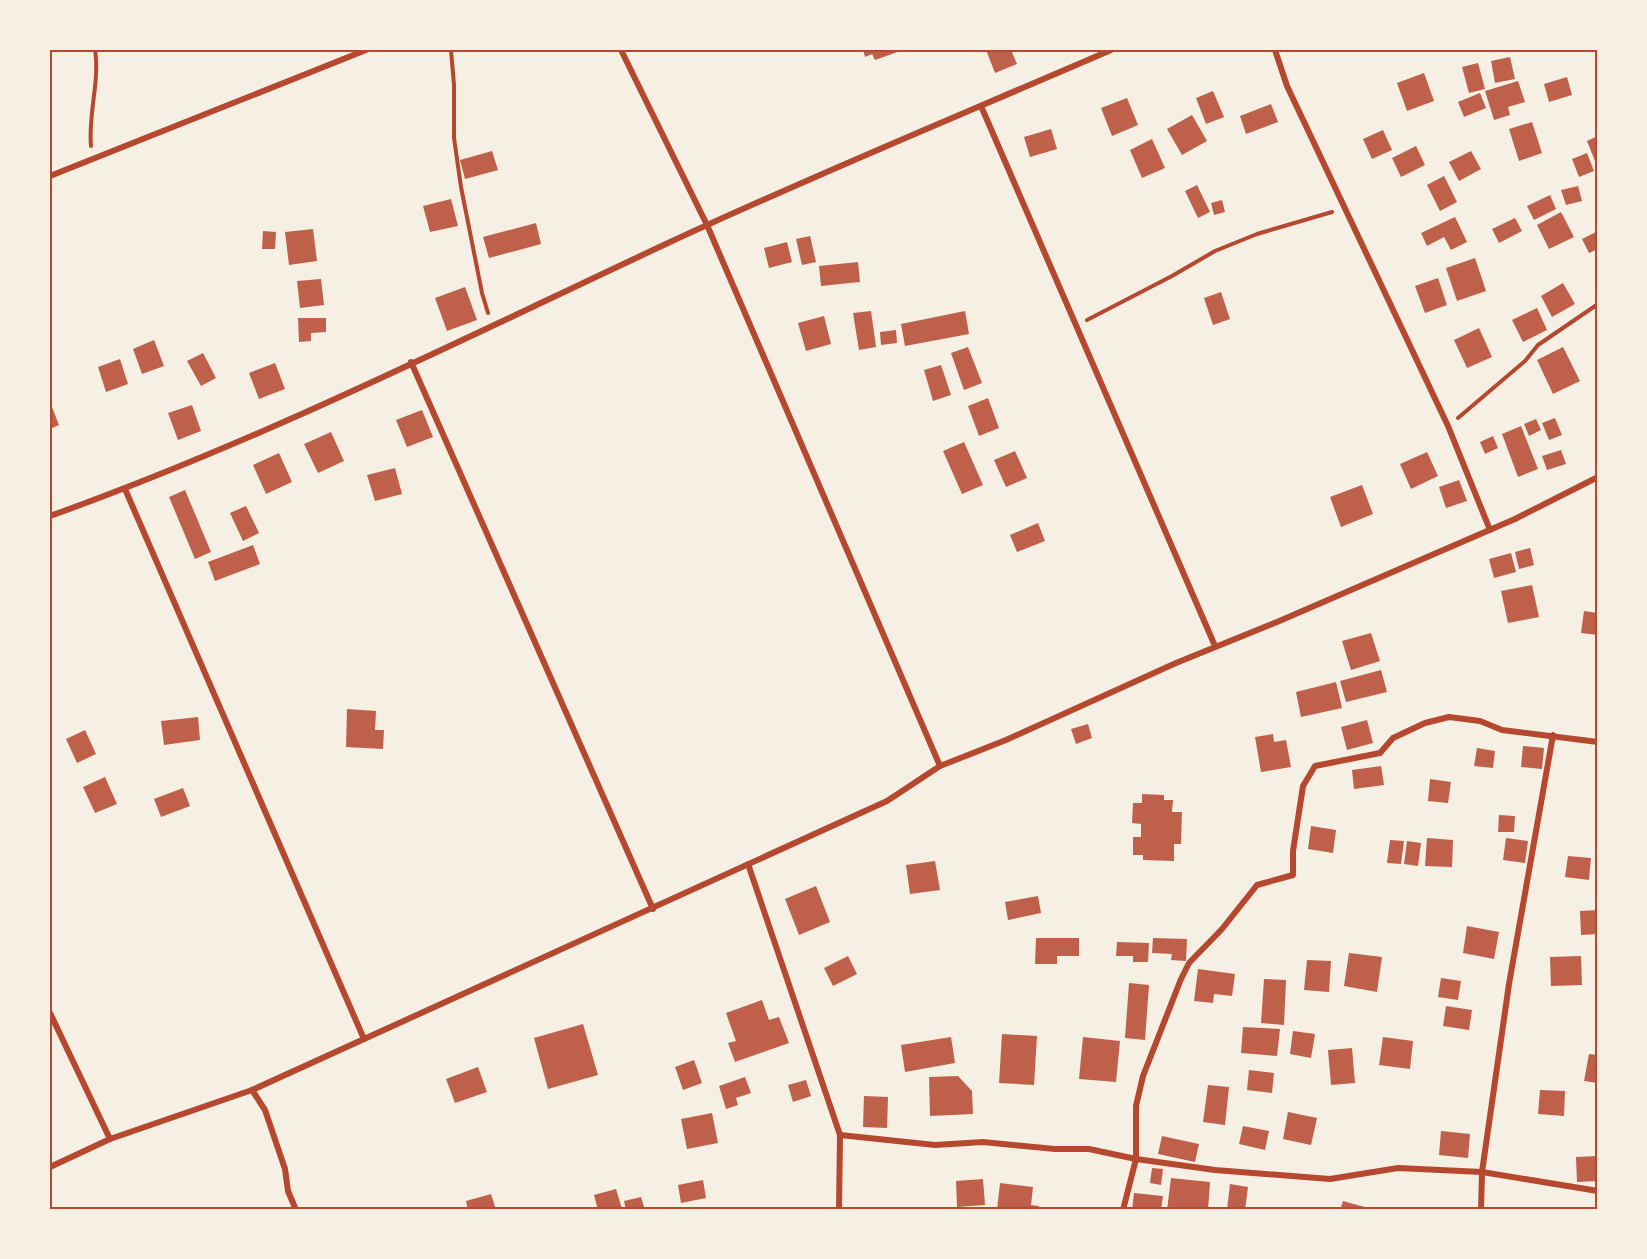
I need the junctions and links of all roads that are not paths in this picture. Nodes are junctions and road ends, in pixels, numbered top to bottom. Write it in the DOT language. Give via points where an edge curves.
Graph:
graph roads {
  1 [pos="366,50"];
  2 [pos="621,50"];
  3 [pos="1111,50"];
  4 [pos="1275,50"];
  5 [pos="981,106"];
  6 [pos="50,176"];
  7 [pos="707,225"];
  8 [pos="411,362"];
  9 [pos="1598,477"];
  10 [pos="125,489"];
  11 [pos="50,516"];
  12 [pos="1490,530"];
  13 [pos="1215,646"];
  14 [pos="1554,735"];
  15 [pos="1598,742"];
  16 [pos="940,766"];
  17 [pos="748,864"];
  18 [pos="653,909"];
  19 [pos="50,1013"];
  20 [pos="364,1039"];
  21 [pos="252,1090"];
  22 [pos="840,1135"];
  23 [pos="110,1139"];
  24 [pos="1136,1159"];
  25 [pos="50,1167"];
  26 [pos="1482,1172"];
  27 [pos="1598,1191"];
  28 [pos="296,1209"];
  29 [pos="839,1209"];
  30 [pos="1123,1209"];
  31 [pos="1481,1209"];
  1 -- 6 [label="street"];
  2 -- 7 [label="street"];
  3 -- 5 [label="street"];
  4 -- 12 [label="street" via="1287,86 1448,426"];
  5 -- 7 [label="street"];
  5 -- 13 [label="street"];
  7 -- 8 [label="street"];
  7 -- 16 [label="street"];
  8 -- 10 [label="street"];
  8 -- 18 [label="street"];
  9 -- 12 [label="street"];
  10 -- 11 [label="street"];
  10 -- 20 [label="street"];
  12 -- 13 [label="street"];
  13 -- 16 [label="street"];
  14 -- 15 [label="street"];
  14 -- 24 [label="street" via="1502,730 1480,721 1449,717 1393,738 1380,753 1315,766 1303,786 1293,875 1257,885 1189,963 1181,979 1143,1076 1136,1106"];
  14 -- 26 [label="street" via="1509,984"];
  16 -- 17 [label="street" via="887,801"];
  17 -- 18 [label="street"];
  17 -- 22 [label="street"];
  18 -- 20 [label="street"];
  19 -- 23 [label="street"];
  20 -- 21 [label="street"];
  21 -- 23 [label="street"];
  21 -- 28 [label="street" via="265,1110"];
  22 -- 24 [label="street" via="935,1144 983,1142 1089,1149"];
  22 -- 29 [label="street"];
  23 -- 25 [label="street"];
  24 -- 26 [label="street" via="1330,1179 1398,1168"];
  24 -- 30 [label="street"];
  26 -- 27 [label="street"];
  26 -- 31 [label="street"];
}
